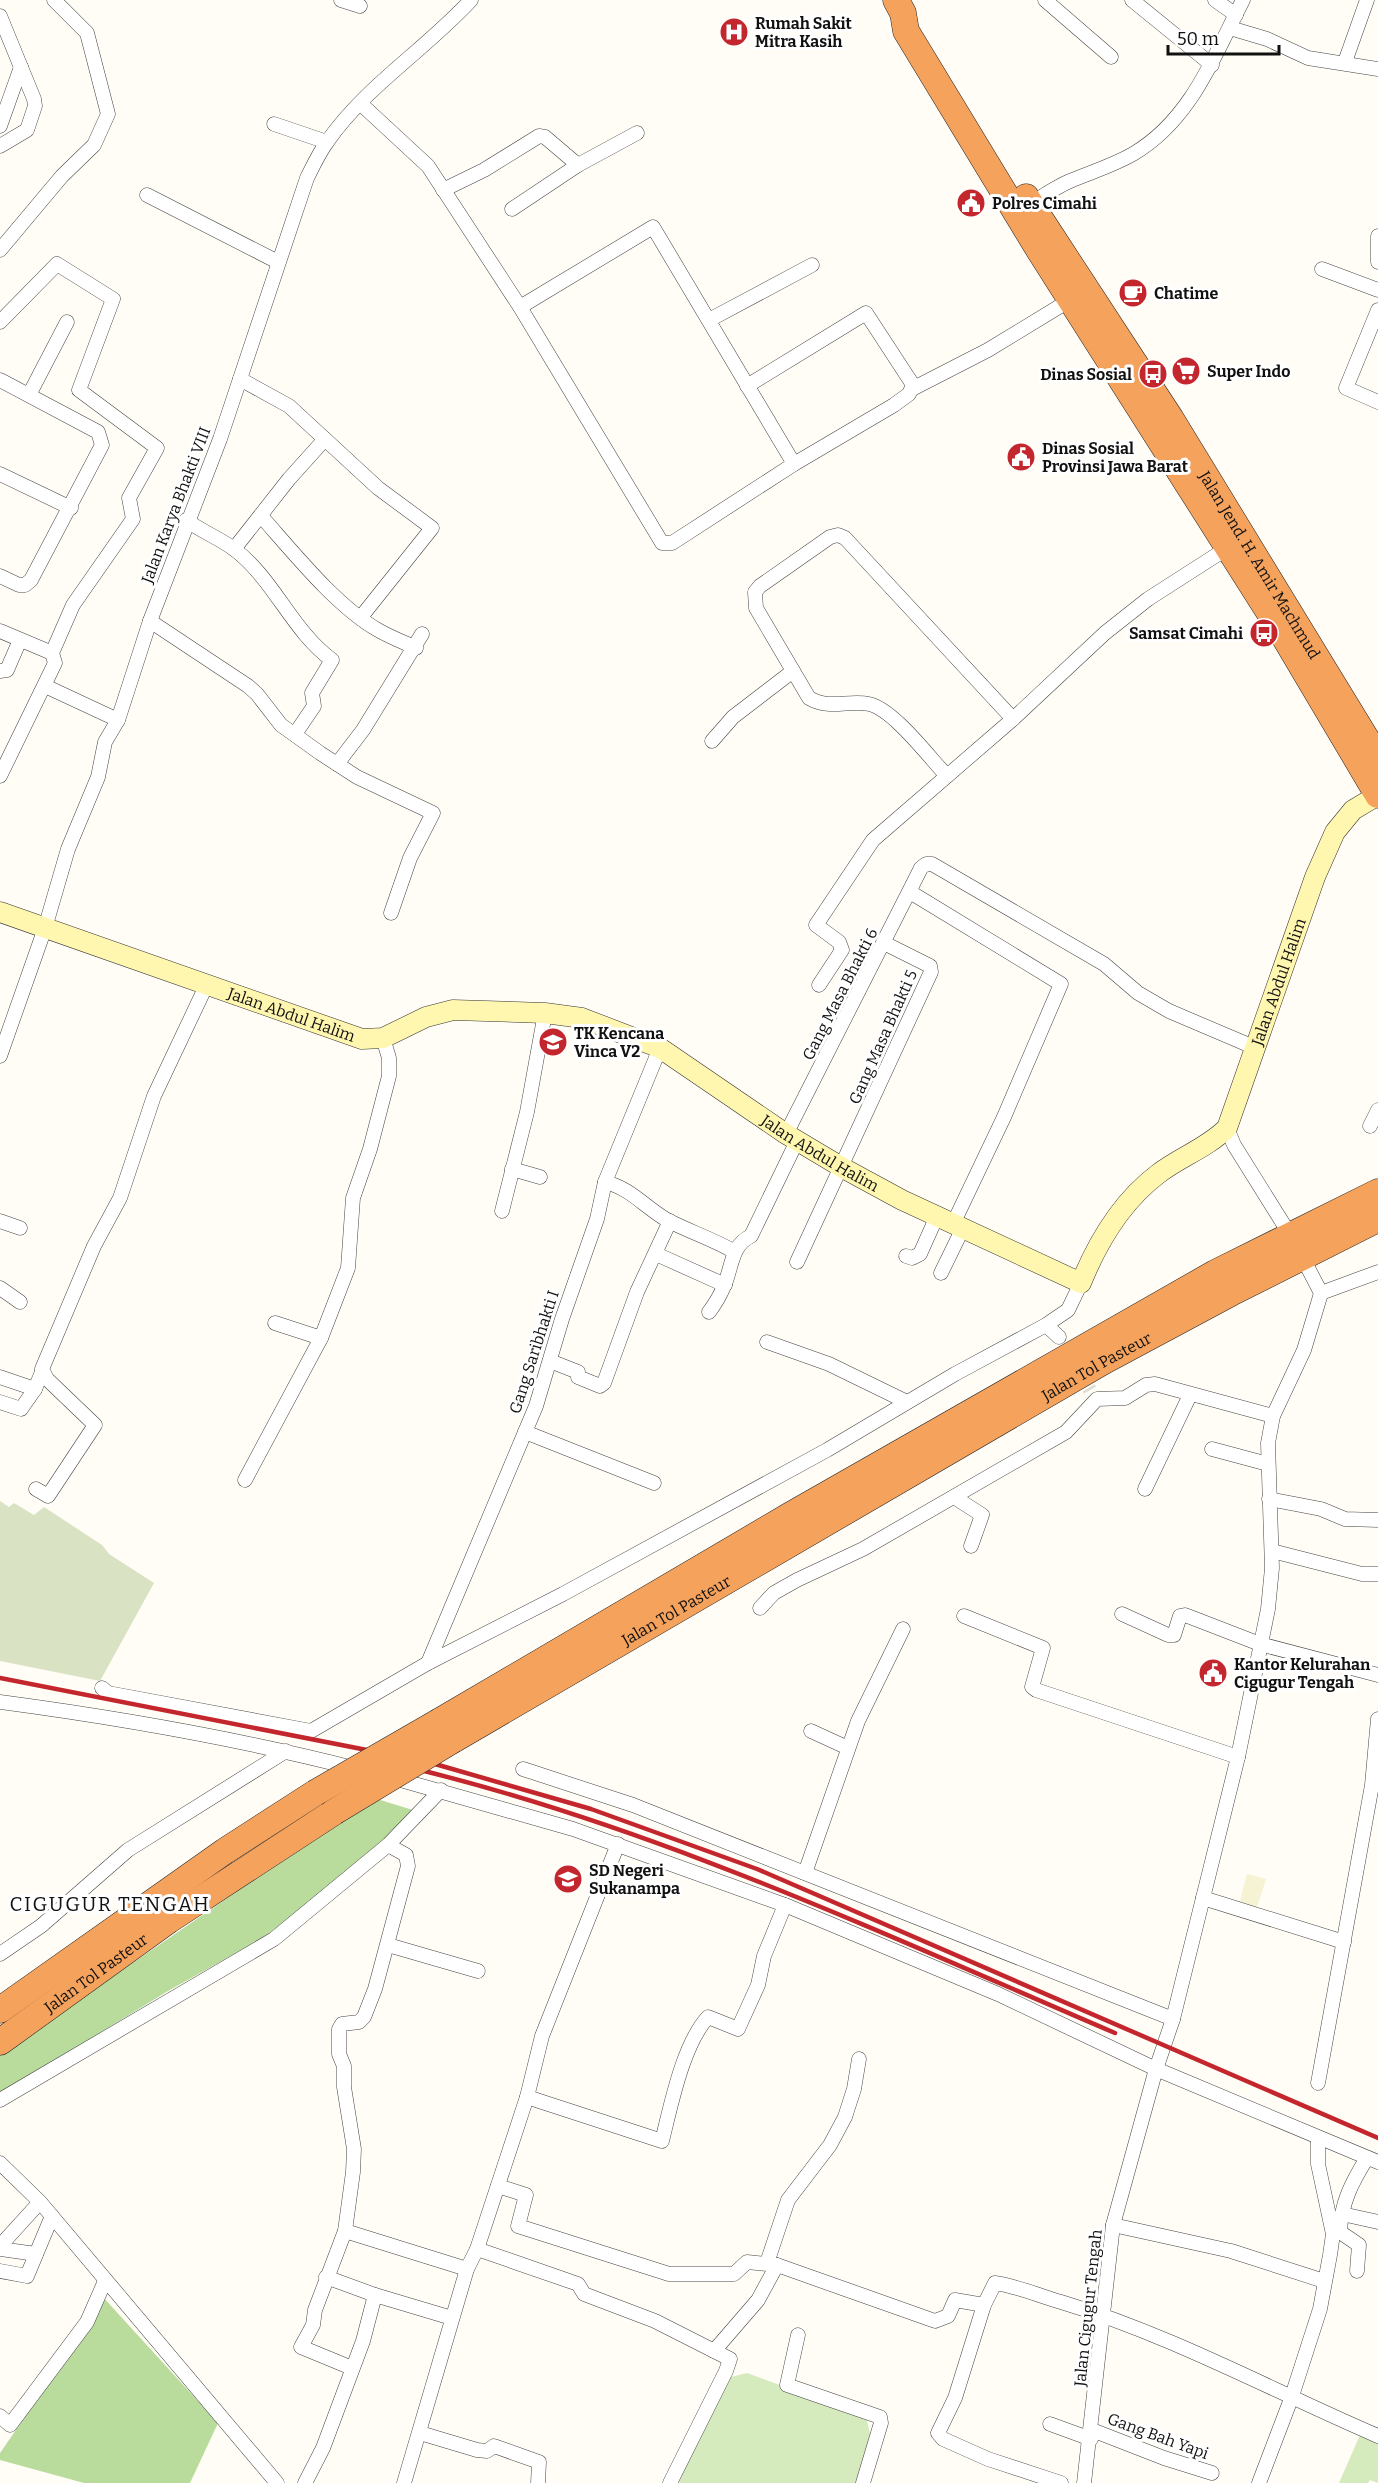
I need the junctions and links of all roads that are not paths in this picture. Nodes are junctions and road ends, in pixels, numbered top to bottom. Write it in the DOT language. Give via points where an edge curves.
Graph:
graph roads {
  1 [pos="54,0"];
  2 [pos="342,0"];
  3 [pos="471,0"];
  4 [pos="1045,0"];
  5 [pos="1132,0"];
  6 [pos="1215,0"];
  7 [pos="1243,0"];
  8 [pos="1366,0"];
  9 [pos="360,6"];
  10 [pos="899,7"];
  11 [pos="0,16"];
  12 [pos="1233,21"];
  13 [pos="1111,57"];
  14 [pos="1345,62"];
  15 [pos="1212,65"];
  16 [pos="21,67"];
  17 [pos="1378,69"];
  18 [pos="361,104"];
  19 [pos="274,124"];
  20 [pos="0,126"];
  21 [pos="636,133"];
  22 [pos="327,142"];
  23 [pos="0,146"];
  24 [pos="578,165"];
  25 [pos="443,190"];
  26 [pos="147,195"];
  27 [pos="1030,204"];
  28 [pos="512,209"];
  29 [pos="1378,236"];
  30 [pos="0,249"];
  31 [pos="278,262"];
  32 [pos="1378,262"];
  33 [pos="812,265"];
  34 [pos="1322,269"];
  35 [pos="1378,290"];
  36 [pos="1079,295"];
  37 [pos="520,307"];
  38 [pos="1378,310"];
  39 [pos="709,320"];
  40 [pos="0,322"];
  41 [pos="67,322"];
  42 [pos="240,379"];
  43 [pos="0,380"];
  44 [pos="747,386"];
  45 [pos="912,389"];
  46 [pos="29,395"];
  47 [pos="1378,402"];
  48 [pos="325,439"];
  49 [pos="794,464"];
  50 [pos="0,474"];
  51 [pos="71,508"];
  52 [pos="261,516"];
  53 [pos="186,520"];
  54 [pos="1229,547"];
  55 [pos="234,549"];
  56 [pos="0,576"];
  57 [pos="361,617"];
  58 [pos="150,621"];
  59 [pos="0,631"];
  60 [pos="422,634"];
  61 [pos="20,640"];
  62 [pos="416,648"];
  63 [pos="52,653"];
  64 [pos="0,671"];
  65 [pos="793,671"];
  66 [pos="45,686"];
  67 [pos="1013,719"];
  68 [pos="118,720"];
  69 [pos="295,734"];
  70 [pos="712,741"];
  71 [pos="1378,758"];
  72 [pos="337,764"];
  73 [pos="0,776"];
  74 [pos="947,776"];
  75 [pos="1378,795"];
  76 [pos="910,892"];
  77 [pos="0,912"];
  78 [pos="391,913"];
  79 [pos="45,928"];
  80 [pos="884,943"];
  81 [pos="207,984"];
  82 [pos="819,985"];
  83 [pos="545,1013"];
  84 [pos="383,1038"];
  85 [pos="660,1048"];
  86 [pos="1256,1048"];
  87 [pos="0,1056"];
  88 [pos="1378,1110"];
  89 [pos="1370,1126"];
  90 [pos="1227,1128"];
  91 [pos="791,1137"];
  92 [pos="843,1168"];
  93 [pos="512,1169"];
  94 [pos="540,1177"];
  95 [pos="605,1182"];
  96 [pos="1378,1192"];
  97 [pos="502,1211"];
  98 [pos="1378,1219"];
  99 [pos="0,1221"];
  100 [pos="670,1221"];
  101 [pos="951,1222"];
  102 [pos="1284,1225"];
  103 [pos="20,1228"];
  104 [pos="735,1252"];
  105 [pos="656,1254"];
  106 [pos="906,1256"];
  107 [pos="797,1262"];
  108 [pos="1308,1268"];
  109 [pos="1378,1272"];
  110 [pos="941,1273"];
  111 [pos="1081,1283"];
  112 [pos="725,1285"];
  113 [pos="0,1288"];
  114 [pos="1321,1293"];
  115 [pos="20,1302"];
  116 [pos="709,1312"];
  117 [pos="275,1323"];
  118 [pos="1046,1325"];
  119 [pos="1059,1337"];
  120 [pos="321,1338"];
  121 [pos="767,1342"];
  122 [pos="550,1361"];
  123 [pos="42,1372"];
  124 [pos="0,1377"];
  125 [pos="35,1389"];
  126 [pos="1190,1395"];
  127 [pos="0,1402"];
  128 [pos="907,1402"];
  129 [pos="1273,1416"];
  130 [pos="525,1432"];
  131 [pos="1212,1449"];
  132 [pos="907,1462"];
  133 [pos="1268,1464"];
  134 [pos="245,1480"];
  135 [pos="654,1483"];
  136 [pos="36,1489"];
  137 [pos="1145,1489"];
  138 [pos="954,1497"];
  139 [pos="1269,1499"];
  140 [pos="1378,1520"];
  141 [pos="971,1546"];
  142 [pos="1272,1551"];
  143 [pos="1378,1574"];
  144 [pos="760,1608"];
  145 [pos="1122,1614"];
  146 [pos="964,1616"];
  147 [pos="903,1629"];
  148 [pos="1260,1644"];
  149 [pos="428,1663"];
  150 [pos="1378,1675"];
  151 [pos="102,1688"];
  152 [pos="0,1701"];
  153 [pos="1378,1719"];
  154 [pos="447,1730"];
  155 [pos="811,1731"];
  156 [pos="848,1748"];
  157 [pos="286,1750"];
  158 [pos="1238,1757"];
  159 [pos="524,1769"];
  160 [pos="441,1790"];
  161 [pos="618,1844"];
  162 [pos="388,1845"];
  163 [pos="805,1873"];
  164 [pos="1203,1898"];
  165 [pos="785,1905"];
  166 [pos="1344,1942"];
  167 [pos="388,1945"];
  168 [pos="0,1954"];
  169 [pos="478,1971"];
  170 [pos="0,2010"];
  171 [pos="1173,2019"];
  172 [pos="0,2042"];
  173 [pos="859,2059"];
  174 [pos="1156,2069"];
  175 [pos="1318,2083"];
  176 [pos="527,2097"];
  177 [pos="0,2100"];
  178 [pos="1318,2138"];
  179 [pos="1373,2160"];
  180 [pos="0,2163"];
  181 [pos="498,2186"];
  182 [pos="40,2202"];
  183 [pos="1342,2214"];
  184 [pos="52,2216"];
  185 [pos="1378,2222"];
  186 [pos="1113,2225"];
  187 [pos="345,2231"];
  188 [pos="0,2247"];
  189 [pos="477,2249"];
  190 [pos="36,2254"];
  191 [pos="772,2264"];
  192 [pos="467,2269"];
  193 [pos="0,2271"];
  194 [pos="1358,2271"];
  195 [pos="326,2277"];
  196 [pos="105,2281"];
  197 [pos="1324,2281"];
  198 [pos="375,2295"];
  199 [pos="984,2305"];
  200 [pos="1104,2315"];
  201 [pos="452,2318"];
  202 [pos="798,2335"];
  203 [pos="714,2350"];
  204 [pos="352,2368"];
  205 [pos="1291,2399"];
  206 [pos="0,2416"];
  207 [pos="1050,2424"];
  208 [pos="420,2433"];
  209 [pos="1092,2434"];
  210 [pos="1378,2436"];
  211 [pos="1212,2473"];
  212 [pos="309,2482"];
  213 [pos="277,2483"];
  214 [pos="404,2483"];
  215 [pos="538,2483"];
  216 [pos="670,2483"];
  217 [pos="863,2483"];
  218 [pos="1060,2483"];
  219 [pos="1084,2483"];
  220 [pos="1259,2483"];
  1 -- 30 [label="street" via="87,33 108,114 90,150"];
  2 -- 9 [label="street"];
  3 -- 18 [label="street, Jalan Karya Bhakti VIII"];
  4 -- 13 [label="street"];
  5 -- 15 [label="street"];
  6 -- 12 [label="street"];
  7 -- 12 [label="street"];
  8 -- 14 [label="street"];
  10 -- 27 [label="highway, Jalan Jend. H. Amir Machmud" via="918,24"];
  10 -- 36 [label="highway, Jalan Jend. H. Amir Machmud" via="906,31"];
  11 -- 16 [label="street"];
  12 -- 14 [label="street" via="1308,58"];
  12 -- 15 [label="street"];
  14 -- 17 [label="street"];
  15 -- 27 [label="street" via="1185,108 1135,153 1060,186"];
  16 -- 20 [label="street"];
  16 -- 23 [label="street" via="35,106 27,130"];
  18 -- 22 [label="street, Jalan Karya Bhakti VIII"];
  18 -- 25 [label="street" via="428,166"];
  19 -- 22 [label="street"];
  21 -- 24 [label="street"];
  22 -- 31 [label="street, Jalan Karya Bhakti VIII" via="307,178"];
  24 -- 25 [label="street" via="539,136"];
  24 -- 28 [label="street"];
  25 -- 37 [label="street"];
  26 -- 31 [label="street"];
  27 -- 36 [label="highway, Jalan Jend. H. Amir Machmud"];
  29 -- 32 [label="street"];
  31 -- 42 [label="street, Jalan Karya Bhakti VIII"];
  33 -- 39 [label="street"];
  34 -- 35 [label="street"];
  36 -- 45 [label="street" via="988,350"];
  36 -- 54 [label="highway, Jalan Jend. H. Amir Machmud"];
  36 -- 71 [label="highway, Jalan Jend. H. Amir Machmud" via="1281,596"];
  37 -- 39 [label="street" via="653,227"];
  37 -- 49 [label="street" via="662,543 672,543"];
  38 -- 47 [label="street" via="1346,388"];
  39 -- 44 [label="street"];
  40 -- 63 [label="street" via="57,264 113,299 80,390 157,448 129,498 133,519 73,605"];
  41 -- 46 [label="street"];
  42 -- 48 [label="street" via="289,406"];
  42 -- 53 [label="street, Jalan Karya Bhakti VIII"];
  43 -- 46 [label="street"];
  44 -- 45 [label="street" via="866,313 909,376"];
  44 -- 49 [label="street"];
  45 -- 49 [label="street" via="894,405"];
  46 -- 51 [label="street" via="98,432 101,438 102,445"];
  48 -- 52 [label="street"];
  48 -- 57 [label="street" via="378,488 432,528"];
  50 -- 51 [label="street"];
  51 -- 56 [label="street" via="31,580 19,585"];
  52 -- 55 [label="street"];
  52 -- 57 [label="street" via="325,585"];
  53 -- 55 [label="street"];
  53 -- 58 [label="street, Jalan Karya Bhakti VIII"];
  54 -- 67 [label="street" via="1148,599 1105,633"];
  54 -- 75 [label="highway, Jalan Jend. H. Amir Machmud"];
  55 -- 69 [label="street" via="278,597 316,648 332,660 312,693 314,706"];
  57 -- 62 [label="street" via="376,629"];
  58 -- 68 [label="street, Jalan Karya Bhakti VIII"];
  58 -- 69 [label="street" via="248,686 281,725"];
  59 -- 61 [label="street"];
  60 -- 62 [label="street"];
  61 -- 63 [label="street"];
  61 -- 64 [label="street" via="7,670"];
  62 -- 72 [label="street"];
  63 -- 66 [label="street" via="55,663"];
  65 -- 67 [label="street" via="756,608 755,592 777,573 838,535 845,538"];
  65 -- 70 [label="street" via="733,717"];
  65 -- 74 [label="street" via="818,704 862,703 885,710"];
  66 -- 68 [label="street"];
  66 -- 73 [label="street"];
  67 -- 74 [label="street"];
  68 -- 79 [label="street, Jalan Karya Bhakti VIII" via="105,742 98,777 68,849"];
  69 -- 72 [label="street"];
  72 -- 78 [label="street" via="433,813 410,858"];
  74 -- 82 [label="street" via="873,840 816,925 839,942 842,950"];
  75 -- 86 [label="street, Jalan Abdul Halim" via="1353,810 1335,832"];
  76 -- 80 [label="street, Gang Masa Bhakti 6"];
  76 -- 86 [label="street, Gang Masa Bhakti 6" via="921,868 932,864 1104,963 1138,993 1169,1011"];
  76 -- 101 [label="street" via="1061,984 1004,1117"];
  77 -- 79 [label="street, Jalan Abdul Halim"];
  79 -- 81 [label="street, Jalan Abdul Halim"];
  79 -- 87 [label="street, Jalan Karya Bhakti VIII"];
  80 -- 91 [label="street, Gang Masa Bhakti 6"];
  80 -- 92 [label="street, Gang Masa Bhakti 5" via="930,966 931,972"];
  81 -- 84 [label="street, Jalan Abdul Halim" via="342,1033 362,1039"];
  81 -- 123 [label="street" via="154,1096 120,1198 94,1246"];
  83 -- 84 [label="street, Jalan Abdul Halim" via="439,1012"];
  83 -- 85 [label="street, Jalan Abdul Halim" via="582,1018"];
  83 -- 93 [label="street"];
  84 -- 120 [label="street" via="389,1076 353,1198 348,1268"];
  85 -- 91 [label="street, Jalan Abdul Halim"];
  85 -- 95 [label="street, Gang Saribhakti I"];
  86 -- 90 [label="street, Jalan Abdul Halim"];
  88 -- 89 [label="street"];
  90 -- 102 [label="street"];
  90 -- 111 [label="street" via="1216,1139 1158,1173 1134,1196 1102,1239"];
  91 -- 92 [label="street, Jalan Abdul Halim"];
  91 -- 104 [label="street, Gang Masa Bhakti 6" via="751,1236 743,1239"];
  92 -- 101 [label="street, Jalan Abdul Halim"];
  92 -- 107 [label="street"];
  93 -- 94 [label="street"];
  93 -- 97 [label="street"];
  95 -- 100 [label="street" via="630,1191 642,1205"];
  95 -- 122 [label="street, Gang Saribhakti I" via="597,1220"];
  96 -- 132 [label="highway, Jalan Tol Pasteur" via="1215,1273"];
  98 -- 132 [label="highway, Jalan Tol Pasteur"];
  99 -- 103 [label="street"];
  100 -- 104 [label="street"];
  100 -- 105 [label="street"];
  101 -- 106 [label="street" via="920,1254"];
  101 -- 110 [label="street"];
  101 -- 111 [label="street, Jalan Abdul Halim"];
  104 -- 112 [label="street"];
  105 -- 112 [label="street"];
  105 -- 122 [label="street" via="637,1292 604,1383 594,1384 578,1377 578,1372"];
  108 -- 114 [label="street"];
  109 -- 114 [label="street"];
  111 -- 118 [label="street" via="1068,1310"];
  112 -- 116 [label="street"];
  113 -- 115 [label="street"];
  114 -- 129 [label="street, Jalan Cigugur Tengah" via="1304,1350"];
  117 -- 120 [label="street"];
  118 -- 119 [label="street"];
  118 -- 128 [label="street"];
  120 -- 134 [label="street"];
  121 -- 128 [label="street" via="829,1364"];
  122 -- 130 [label="street, Gang Saribhakti I"];
  123 -- 125 [label="street"];
  123 -- 136 [label="street" via="95,1425 48,1496"];
  124 -- 125 [label="street"];
  125 -- 127 [label="street" via="21,1409"];
  126 -- 129 [label="street"];
  126 -- 137 [label="street"];
  126 -- 138 [label="street" via="1155,1384 1125,1398 1093,1395 1066,1432"];
  128 -- 149 [label="street" via="563,1594"];
  129 -- 133 [label="street, Jalan Cigugur Tengah"];
  130 -- 135 [label="street"];
  130 -- 149 [label="street, Gang Saribhakti I"];
  131 -- 133 [label="street"];
  132 -- 154 [label="highway, Jalan Tol Pasteur"];
  133 -- 139 [label="street, Jalan Cigugur Tengah"];
  138 -- 141 [label="street" via="982,1515"];
  138 -- 144 [label="street" via="863,1550 774,1593"];
  139 -- 140 [label="street" via="1321,1509 1352,1520"];
  139 -- 142 [label="street, Jalan Cigugur Tengah"];
  142 -- 143 [label="street" via="1362,1574"];
  142 -- 148 [label="street, Jalan Cigugur Tengah" via="1268,1609"];
  145 -- 148 [label="street" via="1167,1635 1174,1635 1180,1616 1185,1615"];
  146 -- 158 [label="street" via="1043,1648 1032,1680 1036,1690"];
  147 -- 156 [label="street"];
  148 -- 150 [label="street"];
  148 -- 158 [label="street, Jalan Cigugur Tengah"];
  149 -- 151 [label="street" via="311,1731 108,1693"];
  152 -- 157 [label="street"];
  153 -- 166 [label="street" via="1372,1785"];
  154 -- 170 [label="highway, Jalan Tol Pasteur, bridge" via="315,1793 225,1851"];
  154 -- 172 [label="highway, Jalan Tol Pasteur, bridge" via="334,1812 169,1920"];
  155 -- 156 [label="street"];
  156 -- 163 [label="street"];
  157 -- 160 [label="street"];
  157 -- 168 [label="street" via="128,1850 41,1926"];
  158 -- 164 [label="street, Jalan Cigugur Tengah"];
  159 -- 163 [label="street" via="633,1805"];
  160 -- 161 [label="street"];
  160 -- 162 [label="street"];
  161 -- 165 [label="street"];
  161 -- 176 [label="street" via="542,2036"];
  162 -- 167 [label="street" via="406,1855 408,1866"];
  162 -- 177 [label="street" via="274,1939"];
  163 -- 171 [label="street"];
  164 -- 166 [label="street"];
  164 -- 171 [label="street, Jalan Cigugur Tengah"];
  165 -- 174 [label="street" via="998,1994"];
  165 -- 176 [label="street" via="764,1956 758,1985 738,2029 708,2017 693,2042 662,2140"];
  166 -- 175 [label="street"];
  167 -- 169 [label="street"];
  167 -- 187 [label="street" via="364,2017 359,2022 342,2024 339,2029 339,2054 344,2066 354,2149"];
  171 -- 174 [label="street, Jalan Cigugur Tengah"];
  173 -- 191 [label="street" via="845,2117 830,2145 788,2200"];
  174 -- 178 [label="street"];
  174 -- 186 [label="street, Jalan Cigugur Tengah"];
  176 -- 181 [label="street"];
  178 -- 179 [label="street"];
  178 -- 197 [label="street" via="1320,2173 1333,2234"];
  179 -- 183 [label="street" via="1349,2187"];
  180 -- 182 [label="street"];
  181 -- 189 [label="street"];
  181 -- 191 [label="street" via="526,2195 518,2226 669,2274 734,2274 745,2263"];
  182 -- 184 [label="street"];
  182 -- 188 [label="street"];
  183 -- 185 [label="street"];
  183 -- 194 [label="street" via="1340,2232 1359,2245"];
  184 -- 190 [label="street"];
  184 -- 196 [label="street"];
  186 -- 197 [label="street" via="1231,2251"];
  186 -- 200 [label="street, Jalan Cigugur Tengah"];
  187 -- 192 [label="street"];
  187 -- 195 [label="street"];
  188 -- 190 [label="street"];
  189 -- 192 [label="street"];
  189 -- 203 [label="street" via="578,2284 584,2294"];
  190 -- 193 [label="street" via="27,2277"];
  191 -- 199 [label="street" via="934,2321 944,2319 958,2299"];
  191 -- 203 [label="street" via="758,2300"];
  192 -- 201 [label="street"];
  195 -- 198 [label="street"];
  195 -- 204 [label="street" via="313,2325 301,2347"];
  196 -- 206 [label="street" via="87,2322 35,2393 10,2425"];
  196 -- 213 [label="street"];
  197 -- 205 [label="street" via="1320,2309"];
  198 -- 201 [label="street"];
  198 -- 204 [label="street"];
  199 -- 200 [label="street" via="997,2283"];
  199 -- 218 [label="street" via="955,2398 938,2429 939,2436 988,2459"];
  200 -- 205 [label="street" via="1173,2342"];
  200 -- 209 [label="street, Jalan Cigugur Tengah"];
  201 -- 208 [label="street"];
  202 -- 217 [label="street" via="787,2385 880,2417"];
  203 -- 216 [label="street" via="730,2361"];
  204 -- 212 [label="street"];
  205 -- 210 [label="street"];
  205 -- 220 [label="street"];
  207 -- 209 [label="street, Gang Bah Yapi"];
  208 -- 214 [label="street"];
  208 -- 215 [label="street" via="477,2450 487,2451 494,2446 526,2456 539,2462"];
  209 -- 211 [label="street, Gang Bah Yapi"];
  209 -- 219 [label="street, Jalan Cigugur Tengah"];
}
